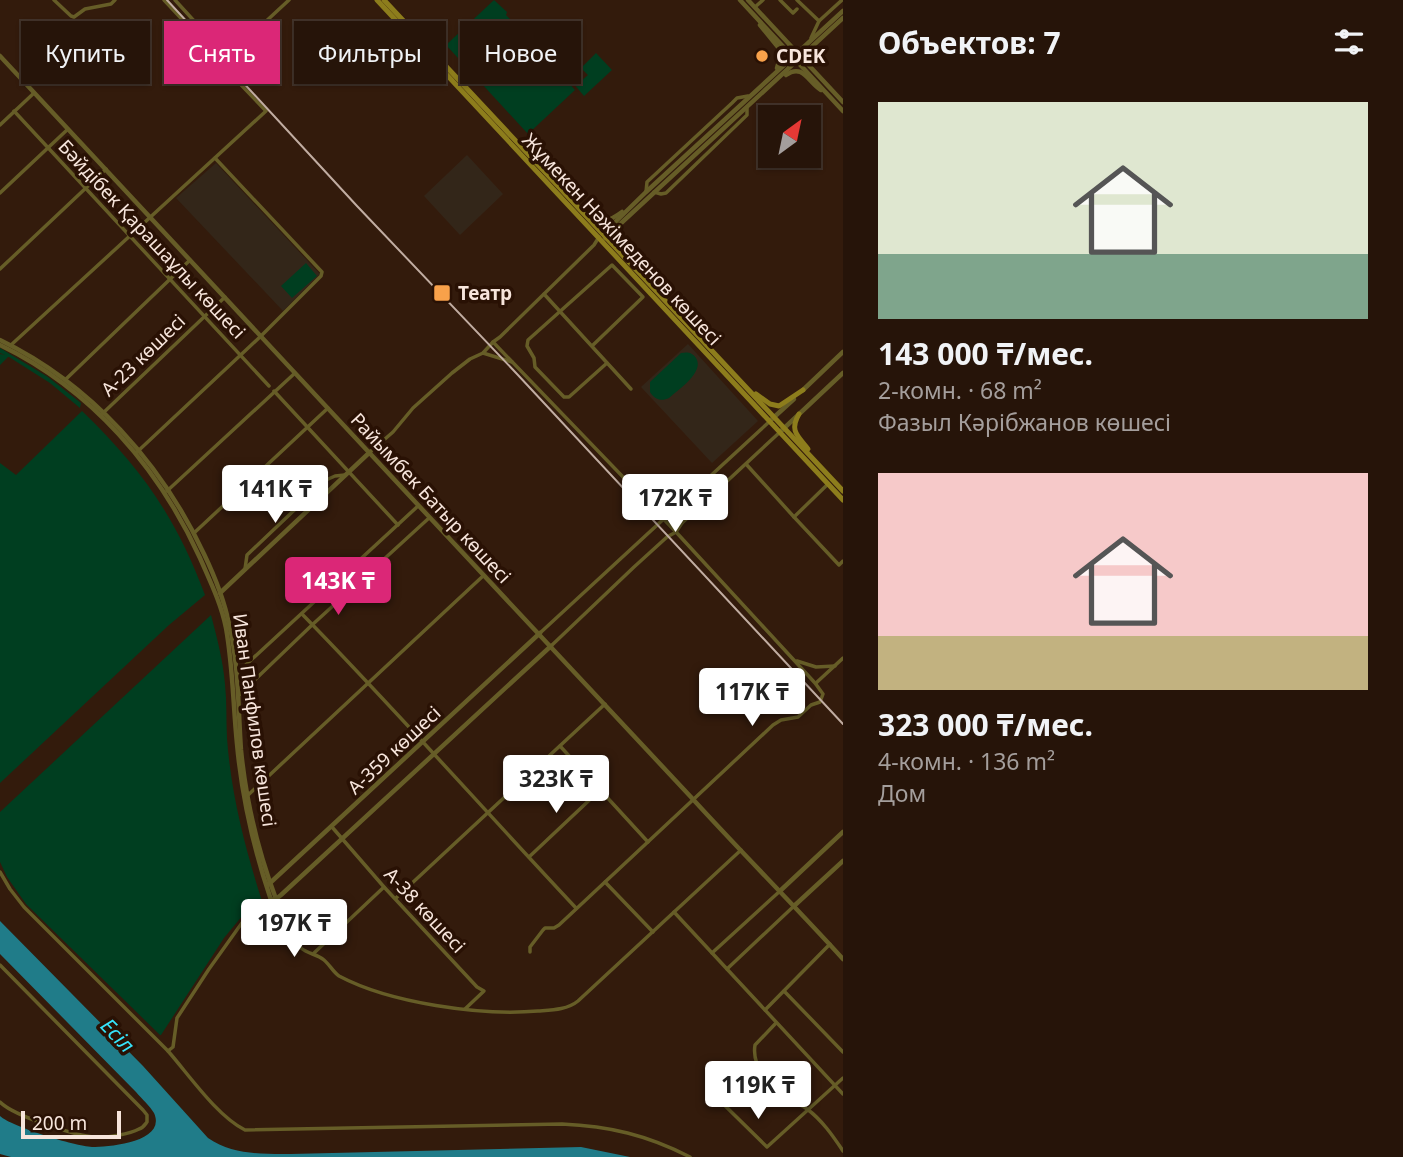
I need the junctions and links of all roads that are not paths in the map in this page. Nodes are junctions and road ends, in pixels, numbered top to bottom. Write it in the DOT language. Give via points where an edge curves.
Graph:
graph roads {
  1 [pos="54,0"];
  2 [pos="115,0"];
  3 [pos="164,0"];
  4 [pos="175,0"];
  5 [pos="289,0"];
  6 [pos="377,0"];
  7 [pos="384,0"];
  8 [pos="740,0"];
  9 [pos="763,0"];
  10 [pos="780,0"];
  11 [pos="797,0"];
  12 [pos="842,0"];
  13 [pos="752,3"];
  14 [pos="797,9"];
  15 [pos="843,11"];
  16 [pos="757,18"];
  17 [pos="843,18"];
  18 [pos="184,21"];
  19 [pos="194,21"];
  20 [pos="266,21"];
  21 [pos="818,21"];
  22 [pos="810,41"];
  23 [pos="0,55"];
  24 [pos="797,57"];
  25 [pos="768,79"];
  26 [pos="240,84"];
  27 [pos="765,90"];
  28 [pos="34,93"];
  29 [pos="827,93"];
  30 [pos="843,102"];
  31 [pos="14,111"];
  32 [pos="843,111"];
  33 [pos="0,125"];
  34 [pos="68,129"];
  35 [pos="48,148"];
  36 [pos="215,158"];
  37 [pos="106,169"];
  38 [pos="86,188"];
  39 [pos="0,193"];
  40 [pos="640,198"];
  41 [pos="570,200"];
  42 [pos="151,218"];
  43 [pos="130,236"];
  44 [pos="602,238"];
  45 [pos="190,260"];
  46 [pos="0,269"];
  47 [pos="170,279"];
  48 [pos="544,294"];
  49 [pos="225,297"];
  50 [pos="560,311"];
  51 [pos="205,316"];
  52 [pos="261,336"];
  53 [pos="0,342"];
  54 [pos="493,342"];
  55 [pos="11,345"];
  56 [pos="592,346"];
  57 [pos="843,352"];
  58 [pos="483,353"];
  59 [pos="241,355"];
  60 [pos="513,363"];
  61 [pos="607,363"];
  62 [pos="295,373"];
  63 [pos="843,373"];
  64 [pos="64,382"];
  65 [pos="269,386"];
  66 [pos="746,388"];
  67 [pos="631,389"];
  68 [pos="803,390"];
  69 [pos="274,391"];
  70 [pos="328,408"];
  71 [pos="102,414"];
  72 [pos="799,414"];
  73 [pos="772,419"];
  74 [pos="308,427"];
  75 [pos="782,430"];
  76 [pos="137,452"];
  77 [pos="370,452"];
  78 [pos="815,461"];
  79 [pos="746,464"];
  80 [pos="348,474"];
  81 [pos="828,485"];
  82 [pos="167,491"];
  83 [pos="843,491"];
  84 [pos="843,500"];
  85 [pos="418,506"];
  86 [pos="670,512"];
  87 [pos="794,517"];
  88 [pos="429,518"];
  89 [pos="662,519"];
  90 [pos="682,523"];
  91 [pos="398,524"];
  92 [pos="676,532"];
  93 [pos="192,535"];
  94 [pos="843,561"];
  95 [pos="244,571"];
  96 [pos="484,575"];
  97 [pos="219,594"];
  98 [pos="302,614"];
  99 [pos="312,625"];
  100 [pos="540,633"];
  101 [pos="551,646"];
  102 [pos="792,658"];
  103 [pos="843,659"];
  104 [pos="835,666"];
  105 [pos="235,675"];
  106 [pos="368,683"];
  107 [pos="815,683"];
  108 [pos="236,697"];
  109 [pos="605,704"];
  110 [pos="423,742"];
  111 [pos="559,747"];
  112 [pos="435,753"];
  113 [pos="599,791"];
  114 [pos="246,797"];
  115 [pos="692,799"];
  116 [pos="487,813"];
  117 [pos="332,827"];
  118 [pos="843,832"];
  119 [pos="342,839"];
  120 [pos="648,842"];
  121 [pos="741,850"];
  122 [pos="529,858"];
  123 [pos="841,863"];
  124 [pos="843,871"];
  125 [pos="0,872"];
  126 [pos="605,882"];
  127 [pos="268,883"];
  128 [pos="384,887"];
  129 [pos="780,891"];
  130 [pos="396,898"];
  131 [pos="274,900"];
  132 [pos="794,906"];
  133 [pos="576,908"];
  134 [pos="674,912"];
  135 [pos="277,919"];
  136 [pos="653,932"];
  137 [pos="261,937"];
  138 [pos="830,944"];
  139 [pos="530,952"];
  140 [pos="314,953"];
  141 [pos="712,953"];
  142 [pos="843,959"];
  143 [pos="0,965"];
  144 [pos="727,969"];
  145 [pos="785,991"];
  146 [pos="465,1009"];
  147 [pos="765,1010"];
  148 [pos="776,1023"];
  149 [pos="168,1051"];
  150 [pos="843,1052"];
  151 [pos="843,1078"];
  152 [pos="835,1086"];
  153 [pos="709,1090"];
  154 [pos="843,1094"];
  155 [pos="0,1102"];
  156 [pos="807,1110"];
  157 [pos="843,1151"];
  158 [pos="690,1157"];
  1 -- 2 [label="street" via="74,17"];
  3 -- 18 [label="street"];
  4 -- 19 [label="street"];
  5 -- 20 [label="street"];
  6 -- 44 [label="main road, Жұмекен Нәжімеденов көшесі"];
  7 -- 41 [label="main road, Жұмекен Нәжімеденов көшесі"];
  8 -- 16 [label="street"];
  9 -- 13 [label="street"];
  10 -- 14 [label="street" via="793,13"];
  11 -- 21 [label="street"];
  12 -- 21 [label="street"];
  13 -- 24 [label="street"];
  15 -- 22 [label="street"];
  16 -- 24 [label="street"];
  16 -- 25 [label="street" via="781,54"];
  17 -- 24 [label="street"];
  21 -- 22 [label="street"];
  22 -- 24 [label="street"];
  23 -- 28 [label="street, Райымбек Батыр көшесі"];
  24 -- 25 [label="street"];
  24 -- 27 [label="street"];
  24 -- 29 [label="street"];
  24 -- 30 [label="street"];
  25 -- 40 [label="street"];
  26 -- 36 [label="street" via="266,111"];
  27 -- 29 [label="street" via="796,71"];
  27 -- 44 [label="street"];
  28 -- 31 [label="street"];
  28 -- 34 [label="street, Райымбек Батыр көшесі"];
  29 -- 32 [label="street"];
  31 -- 33 [label="street"];
  31 -- 35 [label="street, Бәйдібек Қарашаұлы көшесі"];
  34 -- 35 [label="street"];
  34 -- 37 [label="street, Райымбек Батыр көшесі"];
  35 -- 38 [label="street, Бәйдібек Қарашаұлы көшесі"];
  35 -- 39 [label="street"];
  36 -- 42 [label="street"];
  36 -- 52 [label="street" via="322,272"];
  37 -- 38 [label="street"];
  37 -- 42 [label="street, Райымбек Батыр көшесі"];
  38 -- 43 [label="street, Бәйдібек Қарашаұлы көшесі"];
  38 -- 46 [label="street"];
  40 -- 41 [label="street" via="606,221 590,218"];
  40 -- 44 [label="street"];
  41 -- 44 [label="main road, Жұмекен Нәжімеденов көшесі"];
  42 -- 43 [label="street"];
  42 -- 45 [label="street, Райымбек Батыр көшесі"];
  43 -- 47 [label="street, Бәйдібек Қарашаұлы көшесі"];
  43 -- 55 [label="street"];
  44 -- 48 [label="street"];
  44 -- 66 [label="main road, Жұмекен Нәжімеденов көшесі"];
  44 -- 73 [label="main road, Жұмекен Нәжімеденов көшесі"];
  45 -- 47 [label="street"];
  45 -- 49 [label="street, Райымбек Батыр көшесі"];
  47 -- 51 [label="street, Бәйдібек Қарашаұлы көшесі"];
  47 -- 64 [label="street"];
  48 -- 50 [label="street"];
  48 -- 54 [label="street"];
  49 -- 51 [label="street, А-23 көшесі"];
  49 -- 52 [label="street, Райымбек Батыр көшесі"];
  50 -- 56 [label="street"];
  50 -- 56 [label="street" via="611,265 643,297"];
  50 -- 61 [label="street" via="528,340 535,368 560,394 569,397"];
  51 -- 59 [label="street, Бәйдібек Қарашаұлы көшесі"];
  51 -- 71 [label="street, А-23 көшесі"];
  52 -- 59 [label="street"];
  52 -- 62 [label="street, Райымбек Батыр көшесі"];
  53 -- 55 [label="street, Иван Панфилов көшесі"];
  53 -- 64 [label="street, Иван Панфилов көшесі"];
  54 -- 58 [label="street"];
  54 -- 60 [label="street"];
  55 -- 64 [label="street, Иван Панфилов көшесі"];
  56 -- 61 [label="street"];
  57 -- 68 [label="street"];
  58 -- 60 [label="street"];
  58 -- 77 [label="street" via="452,373"];
  59 -- 65 [label="street, Бәйдібек Қарашаұлы көшесі"];
  59 -- 76 [label="street"];
  60 -- 89 [label="street"];
  61 -- 67 [label="street"];
  62 -- 69 [label="street"];
  62 -- 70 [label="street, Райымбек Батыр көшесі"];
  63 -- 72 [label="street"];
  64 -- 71 [label="street, Иван Панфилов көшесі"];
  66 -- 68 [label="main road" via="775,406"];
  66 -- 73 [label="main road, Жұмекен Нәжімеденов көшесі"];
  68 -- 73 [label="street"];
  69 -- 74 [label="street"];
  69 -- 82 [label="street"];
  70 -- 74 [label="street"];
  70 -- 77 [label="street, Райымбек Батыр көшесі"];
  71 -- 76 [label="street, Иван Панфилов көшесі"];
  72 -- 75 [label="street"];
  72 -- 78 [label="main road" via="795,432"];
  73 -- 75 [label="main road, Жұмекен Нәжімеденов көшесі"];
  73 -- 86 [label="street"];
  74 -- 80 [label="street"];
  74 -- 93 [label="street"];
  75 -- 78 [label="main road, Жұмекен Нәжімеденов көшесі"];
  75 -- 79 [label="street"];
  75 -- 81 [label="main road, Жұмекен Нәжімеденов көшесі"];
  76 -- 82 [label="street, Иван Панфилов көшесі"];
  77 -- 80 [label="street"];
  77 -- 85 [label="street, Райымбек Батыр көшесі"];
  78 -- 83 [label="main road, Жұмекен Нәжімеденов көшесі"];
  79 -- 87 [label="street"];
  79 -- 90 [label="street"];
  80 -- 91 [label="street"];
  80 -- 95 [label="street"];
  80 -- 95 [label="street" via="327,480 247,555"];
  81 -- 84 [label="main road, Жұмекен Нәжімеденов көшесі"];
  81 -- 87 [label="street"];
  82 -- 93 [label="street, Иван Панфилов көшесі"];
  85 -- 88 [label="street, Райымбек Батыр көшесі"];
  85 -- 91 [label="street"];
  86 -- 89 [label="street"];
  86 -- 90 [label="street"];
  87 -- 94 [label="street" via="839,565"];
  88 -- 96 [label="street, Райымбек Батыр көшесі"];
  88 -- 99 [label="street"];
  89 -- 92 [label="street"];
  89 -- 100 [label="street"];
  90 -- 92 [label="street"];
  91 -- 98 [label="street"];
  92 -- 101 [label="street"];
  92 -- 102 [label="street"];
  93 -- 97 [label="street, Иван Панфилов көшесі"];
  95 -- 97 [label="street"];
  96 -- 100 [label="street, Райымбек Батыр көшесі"];
  96 -- 106 [label="street"];
  97 -- 105 [label="street, Иван Панфилов көшесі" via="229,624"];
  98 -- 99 [label="street"];
  98 -- 105 [label="street"];
  99 -- 106 [label="street"];
  99 -- 108 [label="street"];
  100 -- 101 [label="street, Райымбек Батыр көшесі"];
  100 -- 110 [label="street, А-359 көшесі"];
  101 -- 109 [label="street, Райымбек Батыр көшесі"];
  101 -- 112 [label="street"];
  102 -- 104 [label="street" via="816,667"];
  102 -- 107 [label="street"];
  103 -- 104 [label="street"];
  104 -- 107 [label="street"];
  105 -- 108 [label="street, Иван Панфилов көшесі"];
  106 -- 110 [label="street"];
  106 -- 114 [label="street"];
  107 -- 115 [label="street" via="824,694 820,702 798,717 773,725"];
  108 -- 114 [label="street, Иван Панфилов көшесі" via="236,744"];
  109 -- 111 [label="street"];
  109 -- 115 [label="street, Райымбек Батыр көшесі"];
  110 -- 112 [label="street"];
  110 -- 117 [label="street, А-359 көшесі"];
  111 -- 113 [label="street"];
  111 -- 116 [label="street"];
  112 -- 116 [label="street"];
  112 -- 119 [label="street"];
  113 -- 120 [label="street"];
  113 -- 122 [label="street"];
  114 -- 127 [label="street, Иван Панфилов көшесі" via="250,827"];
  115 -- 120 [label="street"];
  115 -- 121 [label="street, Райымбек Батыр көшесі"];
  116 -- 122 [label="street"];
  116 -- 130 [label="street"];
  117 -- 119 [label="street, А-38 көшесі"];
  117 -- 127 [label="street, А-359 көшесі"];
  118 -- 129 [label="street"];
  119 -- 128 [label="street, А-38 көшесі"];
  119 -- 131 [label="street"];
  120 -- 126 [label="street"];
  121 -- 129 [label="street, Райымбек Батыр көшесі"];
  121 -- 134 [label="street"];
  122 -- 133 [label="street"];
  123 -- 124 [label="street"];
  123 -- 132 [label="street"];
  125 -- 149 [label="street" via="24,908"];
  126 -- 133 [label="street"];
  126 -- 136 [label="street"];
  127 -- 131 [label="street, Иван Панфилов көшесі"];
  128 -- 130 [label="street, А-38 көшесі"];
  128 -- 140 [label="street"];
  129 -- 132 [label="street, Райымбек Батыр көшесі"];
  129 -- 141 [label="street"];
  130 -- 146 [label="street, А-38 көшесі" via="484,991"];
  131 -- 135 [label="street"];
  131 -- 149 [label="street" via="244,920 209,969 177,1018 173,1047"];
  132 -- 138 [label="street, Райымбек Батыр көшесі"];
  132 -- 144 [label="street"];
  133 -- 139 [label="street" via="559,925 545,928"];
  134 -- 136 [label="street"];
  134 -- 141 [label="street"];
  135 -- 137 [label="street"];
  135 -- 140 [label="street" via="302,949"];
  136 -- 146 [label="street" via="575,1004 525,1012"];
  138 -- 142 [label="street, Райымбек Батыр көшесі"];
  138 -- 145 [label="street"];
  140 -- 146 [label="street" via="336,974 394,996"];
  141 -- 144 [label="street"];
  143 -- 155 [label="street" via="143,1110 147,1122 141,1129 96,1137 22,1116"];
  144 -- 147 [label="street"];
  145 -- 147 [label="street"];
  145 -- 150 [label="street"];
  147 -- 148 [label="street"];
  148 -- 152 [label="street"];
  148 -- 156 [label="street" via="755,1045 755,1056 769,1083"];
  149 -- 158 [label="street" via="221,1112 245,1130 588,1125 665,1144"];
  151 -- 152 [label="street"];
  152 -- 154 [label="street"];
  152 -- 156 [label="street"];
  153 -- 156 [label="street" via="767,1147"];
  156 -- 157 [label="street"];
}
